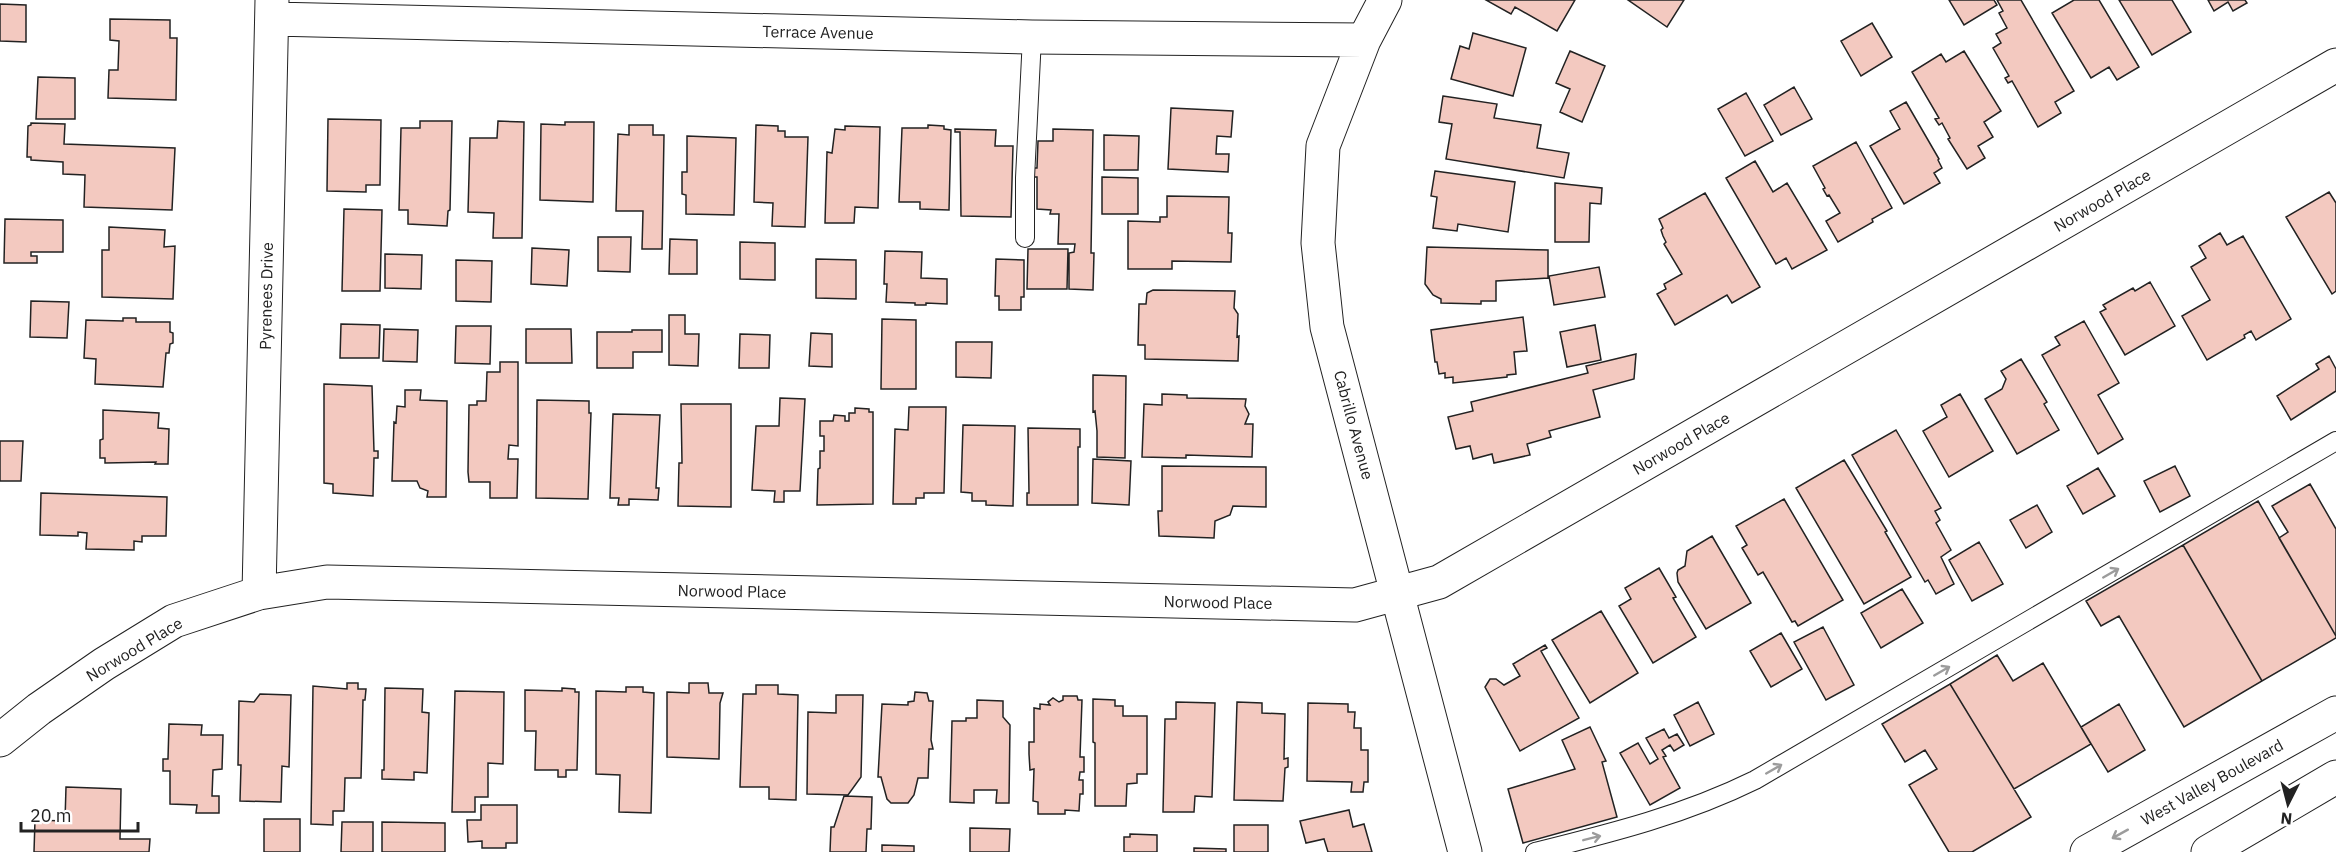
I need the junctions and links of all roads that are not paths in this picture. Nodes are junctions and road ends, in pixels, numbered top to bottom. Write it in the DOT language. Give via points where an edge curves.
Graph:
graph roads {
  1 [pos="1385,0"];
  2 [pos="272,10"];
  3 [pos="1032,37"];
  4 [pos="1364,40"];
  5 [pos="2336,65"];
  6 [pos="1025,238"];
  7 [pos="2336,441"];
  8 [pos="259,593"];
  9 [pos="1398,594"];
  10 [pos="2336,713"];
  11 [pos="0,740"];
  12 [pos="2336,777"];
  13 [pos="1465,852"];
  14 [pos="1535,852"];
  15 [pos="2087,852"];
  16 [pos="2208,852"];
  1 -- 4 [label="street, Cabrillo Avenue"];
  2 -- 3 [label="street, Terrace Avenue"];
  2 -- 8 [label="street, Pyrenees Drive"];
  3 -- 4 [label="street, Terrace Avenue"];
  3 -- 6 [label="lane"];
  4 -- 9 [label="street, Cabrillo Avenue" via="1323,146 1318,243 1327,327"];
  5 -- 9 [label="street, Norwood Place" via="1439,582"];
  14 -- 7 [label="lane, one-way" via="1659,820 1724,796"];
  8 -- 9 [label="street, Norwood Place" via="327,582 1355,605"];
  8 -- 11 [label="street, Norwood Place" via="174,621 95,671"];
  9 -- 13 [label="street, Cabrillo Avenue"];
  10 -- 15 [label="street, West Valley Boulevard, one-way"];
  12 -- 16 [label="street"];
}
